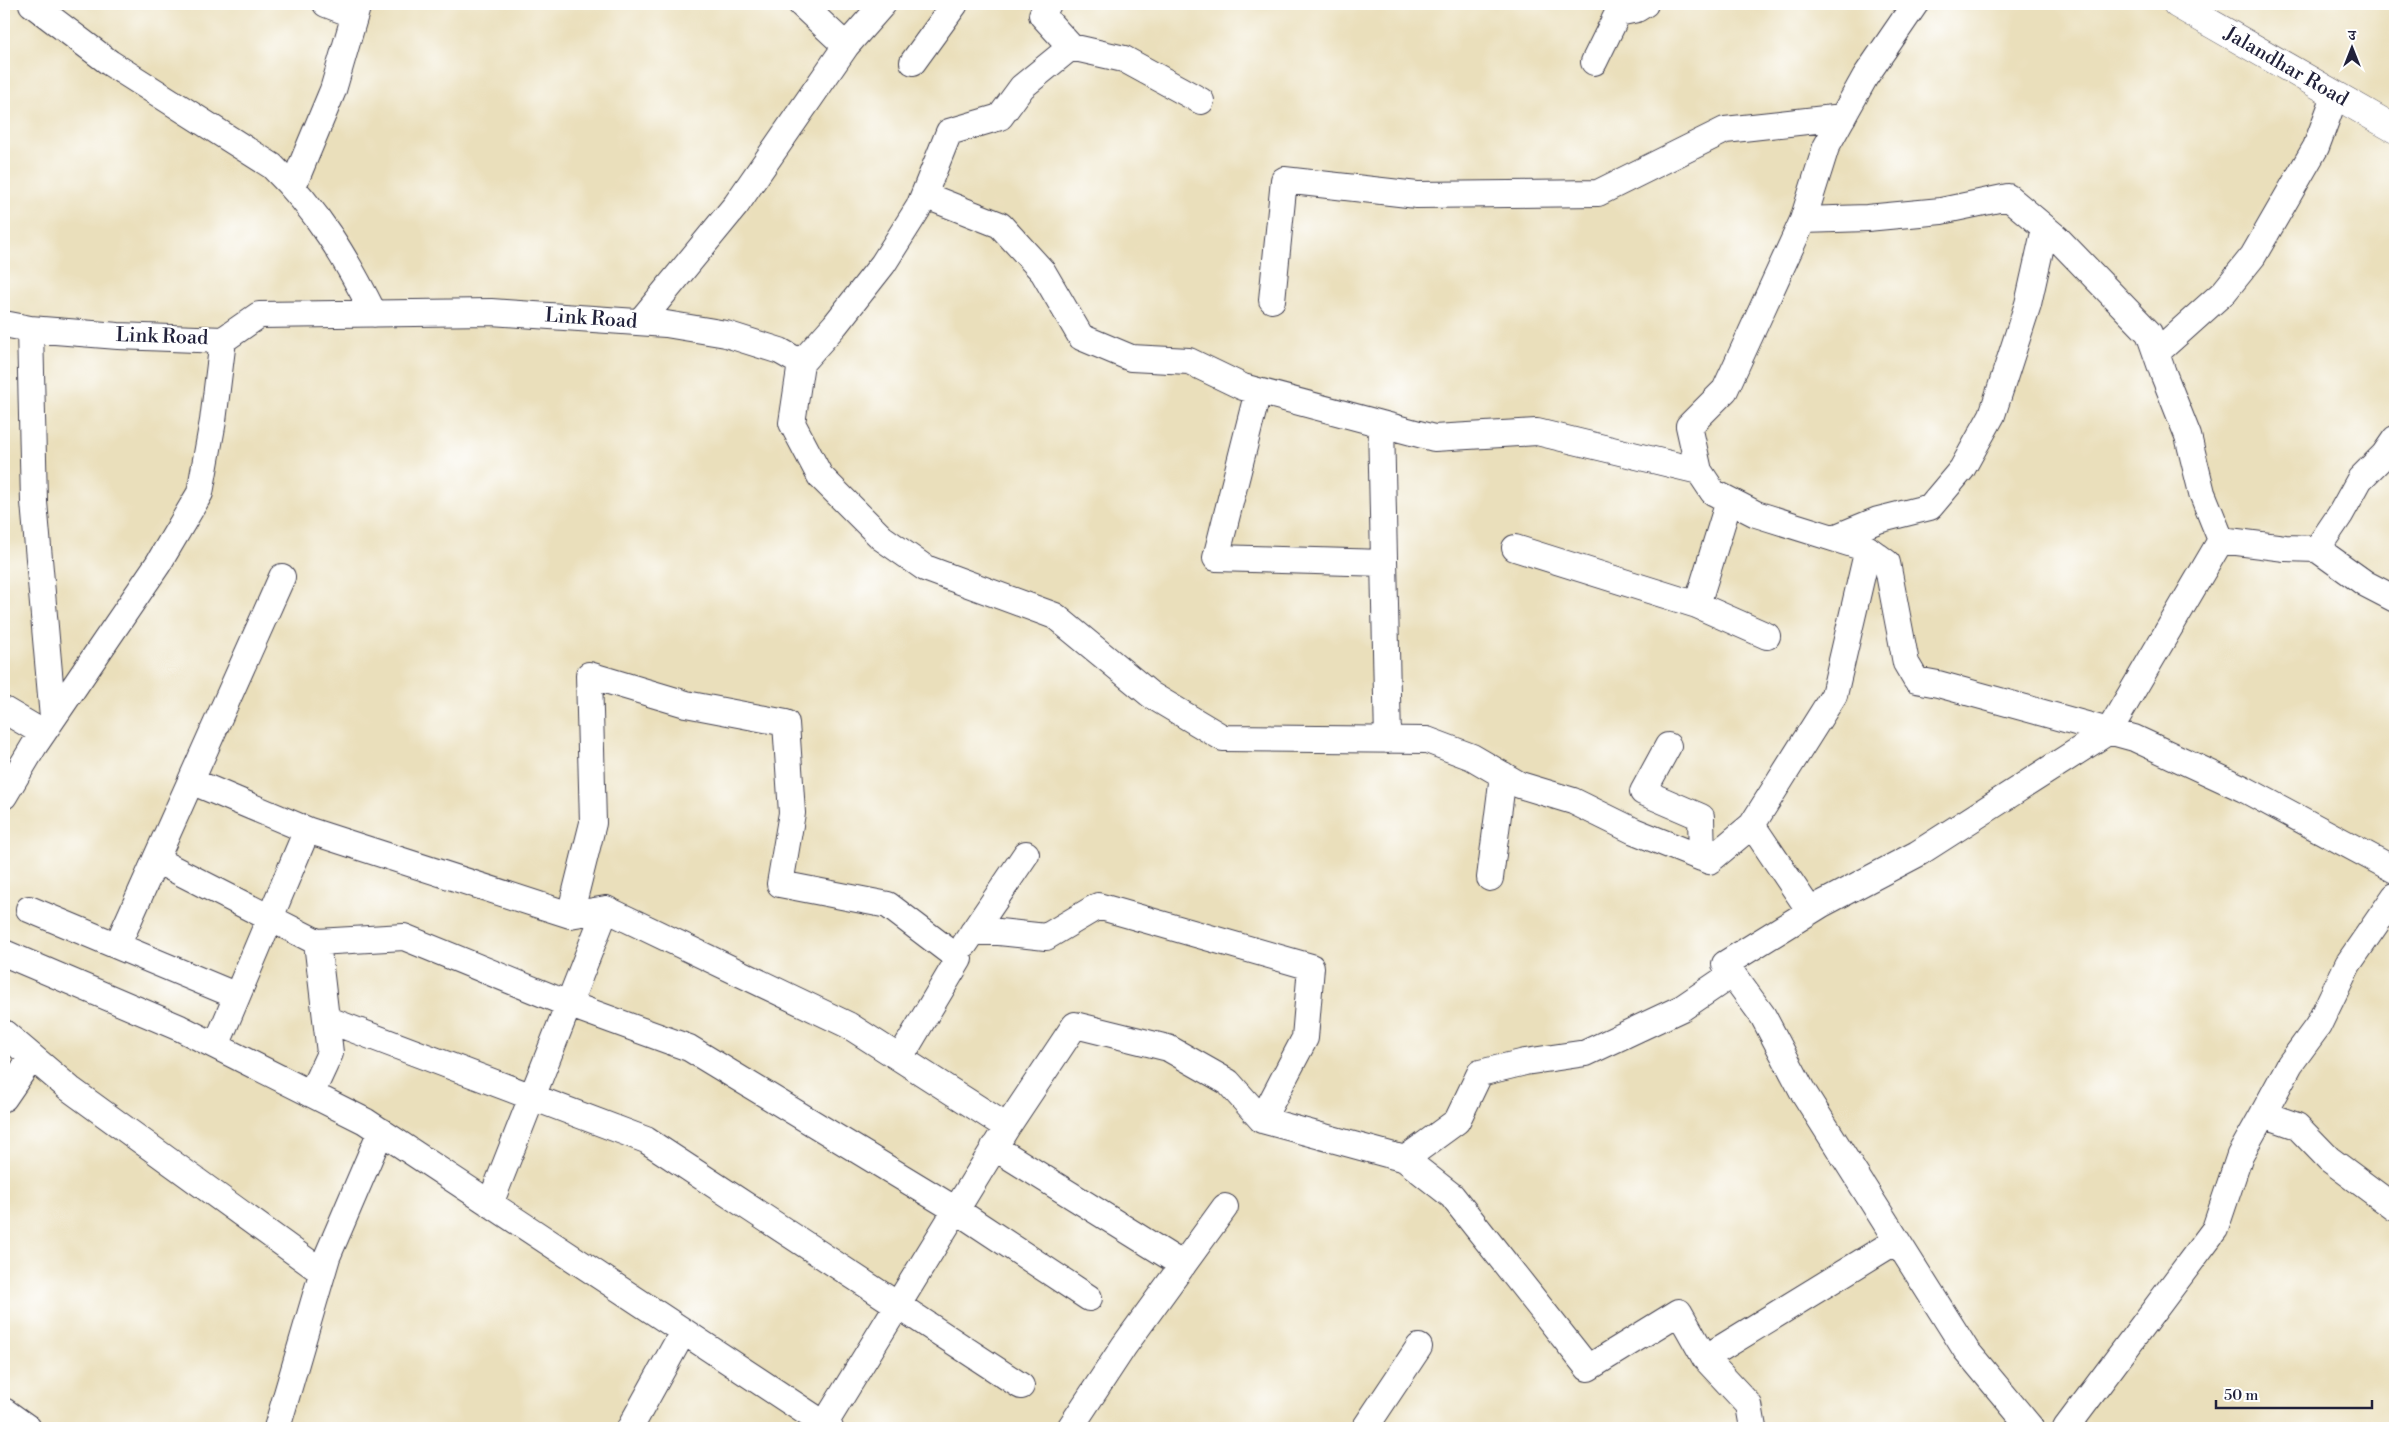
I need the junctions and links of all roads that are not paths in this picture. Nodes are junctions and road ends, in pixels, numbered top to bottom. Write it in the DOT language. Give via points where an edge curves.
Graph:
graph roads {
  1 [pos="32,4"];
  2 [pos="326,4"];
  3 [pos="800,4"];
  4 [pos="883,4"];
  5 [pos="956,4"];
  6 [pos="1048,4"];
  7 [pos="1645,4"];
  8 [pos="1915,4"];
  9 [pos="2177,4"];
  10 [pos="356,9"];
  11 [pos="846,46"];
  12 [pos="1071,47"];
  13 [pos="913,62"];
  14 [pos="1594,62"];
  15 [pos="2335,96"];
  16 [pos="1201,101"];
  17 [pos="1844,117"];
  18 [pos="2395,129"];
  19 [pos="293,186"];
  20 [pos="924,194"];
  21 [pos="1803,220"];
  22 [pos="2045,228"];
  23 [pos="1272,300"];
  24 [pos="374,314"];
  25 [pos="640,322"];
  26 [pos="4,324"];
  27 [pos="30,329"];
  28 [pos="223,340"];
  29 [pos="2156,353"];
  30 [pos="801,363"];
  31 [pos="1258,391"];
  32 [pos="1381,424"];
  33 [pos="2395,439"];
  34 [pos="1699,471"];
  35 [pos="1729,501"];
  36 [pos="1834,538"];
  37 [pos="2221,540"];
  38 [pos="1514,548"];
  39 [pos="1868,549"];
  40 [pos="2317,549"];
  41 [pos="1384,563"];
  42 [pos="282,577"];
  43 [pos="2395,599"];
  44 [pos="1697,605"];
  45 [pos="1767,636"];
  46 [pos="4,710"];
  47 [pos="48,726"];
  48 [pos="2109,731"];
  49 [pos="1388,740"];
  50 [pos="1668,746"];
  51 [pos="1503,775"];
  52 [pos="191,781"];
  53 [pos="4,796"];
  54 [pos="1752,825"];
  55 [pos="308,830"];
  56 [pos="1026,854"];
  57 [pos="1702,858"];
  58 [pos="156,860"];
  59 [pos="2395,870"];
  60 [pos="1490,878"];
  61 [pos="2395,896"];
  62 [pos="28,909"];
  63 [pos="606,909"];
  64 [pos="1810,911"];
  65 [pos="570,915"];
  66 [pos="269,919"];
  67 [pos="973,932"];
  68 [pos="317,942"];
  69 [pos="117,946"];
  70 [pos="4,953"];
  71 [pos="956,957"];
  72 [pos="1732,974"];
  73 [pos="237,996"];
  74 [pos="568,1004"];
  75 [pos="326,1019"];
  76 [pos="4,1033"];
  77 [pos="216,1046"];
  78 [pos="32,1057"];
  79 [pos="900,1058"];
  80 [pos="311,1094"];
  81 [pos="532,1097"];
  82 [pos="4,1098"];
  83 [pos="2263,1114"];
  84 [pos="1262,1120"];
  85 [pos="381,1131"];
  86 [pos="1000,1137"];
  87 [pos="1405,1159"];
  88 [pos="490,1204"];
  89 [pos="1225,1207"];
  90 [pos="2395,1208"];
  91 [pos="956,1210"];
  92 [pos="1896,1241"];
  93 [pos="1183,1265"];
  94 [pos="322,1272"];
  95 [pos="1089,1298"];
  96 [pos="898,1305"];
  97 [pos="683,1332"];
  98 [pos="1419,1347"];
  99 [pos="1705,1358"];
  100 [pos="1021,1386"];
  101 [pos="4,1411"];
  102 [pos="2076,1424"];
  103 [pos="827,1426"];
  104 [pos="1749,1426"];
  105 [pos="28,1428"];
  106 [pos="277,1428"];
  107 [pos="630,1428"];
  108 [pos="1070,1428"];
  109 [pos="1365,1428"];
  110 [pos="2031,1428"];
  1 -- 19 [label="street" via="110,63 272,166"];
  2 -- 10 [label="street"];
  3 -- 11 [label="street"];
  4 -- 11 [label="street"];
  5 -- 13 [label="street"];
  6 -- 12 [label="street" via="1042,15"];
  7 -- 14 [label="street" via="1638,9 1618,13"];
  8 -- 17 [label="street" via="1865,77"];
  9 -- 15 [label="main road, Jalandhar Road"];
  10 -- 19 [label="street" via="333,90"];
  11 -- 25 [label="street" via="736,205"];
  12 -- 16 [label="street" via="1124,58"];
  12 -- 20 [label="street" via="1022,87 1000,117 949,132"];
  15 -- 18 [label="main road, Jalandhar Road"];
  15 -- 29 [label="street" via="2316,147 2253,256 2224,292"];
  17 -- 21 [label="street" via="1826,147"];
  17 -- 23 [label="street" via="1725,130 1598,193 1417,194 1284,180"];
  19 -- 24 [label="street" via="326,228"];
  20 -- 30 [label="street" via="883,264"];
  20 -- 31 [label="street" via="1000,225 1043,272 1080,337 1131,358 1189,361"];
  21 -- 22 [label="street" via="1940,211 2008,197"];
  21 -- 34 [label="street" via="1725,390 1689,426"];
  22 -- 29 [label="street" via="2150,333"];
  22 -- 36 [label="street" via="2028,304 1992,415 1962,469 1930,507 1878,520"];
  24 -- 25 [label="street, Link Road" via="491,312"];
  24 -- 28 [label="street, Link Road" via="259,315"];
  25 -- 30 [label="street, Link Road" via="726,334 780,351"];
  26 -- 27 [label="street, Link Road"];
  27 -- 28 [label="street, Link Road"];
  27 -- 47 [label="street" via="34,502"];
  28 -- 47 [label="street" via="200,493 158,564"];
  29 -- 37 [label="street" via="2188,436 2202,493"];
  30 -- 49 [label="street" via="792,423 820,476 882,538 925,568 1055,616 1151,695 1223,738"];
  31 -- 32 [label="street"];
  31 -- 41 [label="street" via="1216,558"];
  32 -- 34 [label="street" via="1434,438 1537,432"];
  32 -- 41 [label="street"];
  33 -- 40 [label="street" via="2384,456 2360,479"];
  34 -- 35 [label="street" via="1713,492"];
  35 -- 36 [label="street" via="1756,514"];
  35 -- 44 [label="street"];
  36 -- 39 [label="street"];
  37 -- 40 [label="street"];
  37 -- 48 [label="street"];
  38 -- 44 [label="street"];
  39 -- 48 [label="street" via="1887,563 1906,663 1916,680"];
  39 -- 54 [label="street" via="1834,694"];
  40 -- 43 [label="street" via="2366,584"];
  41 -- 49 [label="street"];
  42 -- 52 [label="street"];
  44 -- 45 [label="street"];
  46 -- 47 [label="street"];
  47 -- 53 [label="street"];
  48 -- 59 [label="street" via="2134,738 2244,789"];
  48 -- 64 [label="street" via="1917,854"];
  49 -- 51 [label="street" via="1427,740 1472,757"];
  50 -- 57 [label="street" via="1643,792 1701,817"];
  51 -- 57 [label="street" via="1520,785 1573,801 1634,831"];
  51 -- 60 [label="street"];
  52 -- 55 [label="street"];
  52 -- 58 [label="street"];
  54 -- 57 [label="street" via="1709,861"];
  54 -- 64 [label="street"];
  55 -- 65 [label="street"];
  55 -- 66 [label="street"];
  56 -- 67 [label="street"];
  58 -- 66 [label="street"];
  58 -- 69 [label="street"];
  61 -- 83 [label="street" via="2348,964 2318,1026 2290,1064"];
  62 -- 69 [label="street"];
  63 -- 65 [label="street"];
  63 -- 74 [label="street"];
  63 -- 79 [label="street" via="848,1024"];
  64 -- 72 [label="street" via="1725,964"];
  65 -- 71 [label="street" via="593,823 589,675 686,704 786,723 792,812 780,884 888,905"];
  66 -- 68 [label="street"];
  66 -- 73 [label="street"];
  67 -- 71 [label="street"];
  67 -- 84 [label="street" via="1046,937 1098,906 1311,967 1305,1038"];
  68 -- 74 [label="street" via="404,937"];
  68 -- 75 [label="street"];
  69 -- 73 [label="street"];
  70 -- 77 [label="street"];
  71 -- 79 [label="street" via="959,959"];
  72 -- 87 [label="street" via="1682,1008 1586,1053 1525,1062 1480,1074 1457,1121"];
  72 -- 92 [label="street" via="1763,1016 1802,1090"];
  73 -- 77 [label="street"];
  74 -- 81 [label="street"];
  74 -- 91 [label="street" via="689,1048"];
  75 -- 80 [label="street" via="330,1053"];
  75 -- 81 [label="street"];
  76 -- 78 [label="street"];
  77 -- 80 [label="street"];
  78 -- 82 [label="street"];
  78 -- 94 [label="street" via="70,1089"];
  79 -- 86 [label="street"];
  80 -- 85 [label="street"];
  81 -- 88 [label="street"];
  81 -- 96 [label="street" via="646,1140"];
  83 -- 90 [label="street" via="2297,1126 2329,1160"];
  83 -- 102 [label="street" via="2240,1155 2215,1228"];
  84 -- 86 [label="street" via="1228,1082 1168,1048 1075,1024"];
  84 -- 87 [label="street"];
  85 -- 88 [label="street"];
  85 -- 94 [label="street"];
  86 -- 91 [label="street"];
  86 -- 93 [label="street"];
  87 -- 99 [label="street" via="1452,1196 1588,1368 1679,1312"];
  88 -- 97 [label="street"];
  89 -- 93 [label="street"];
  91 -- 95 [label="street"];
  91 -- 96 [label="street"];
  92 -- 99 [label="street"];
  92 -- 110 [label="street" via="1966,1350"];
  93 -- 108 [label="street"];
  94 -- 106 [label="street"];
  96 -- 100 [label="street"];
  96 -- 103 [label="street"];
  97 -- 103 [label="street"];
  97 -- 107 [label="street"];
  98 -- 109 [label="street"];
  99 -- 104 [label="street" via="1749,1405"];
  101 -- 105 [label="street"];
}
